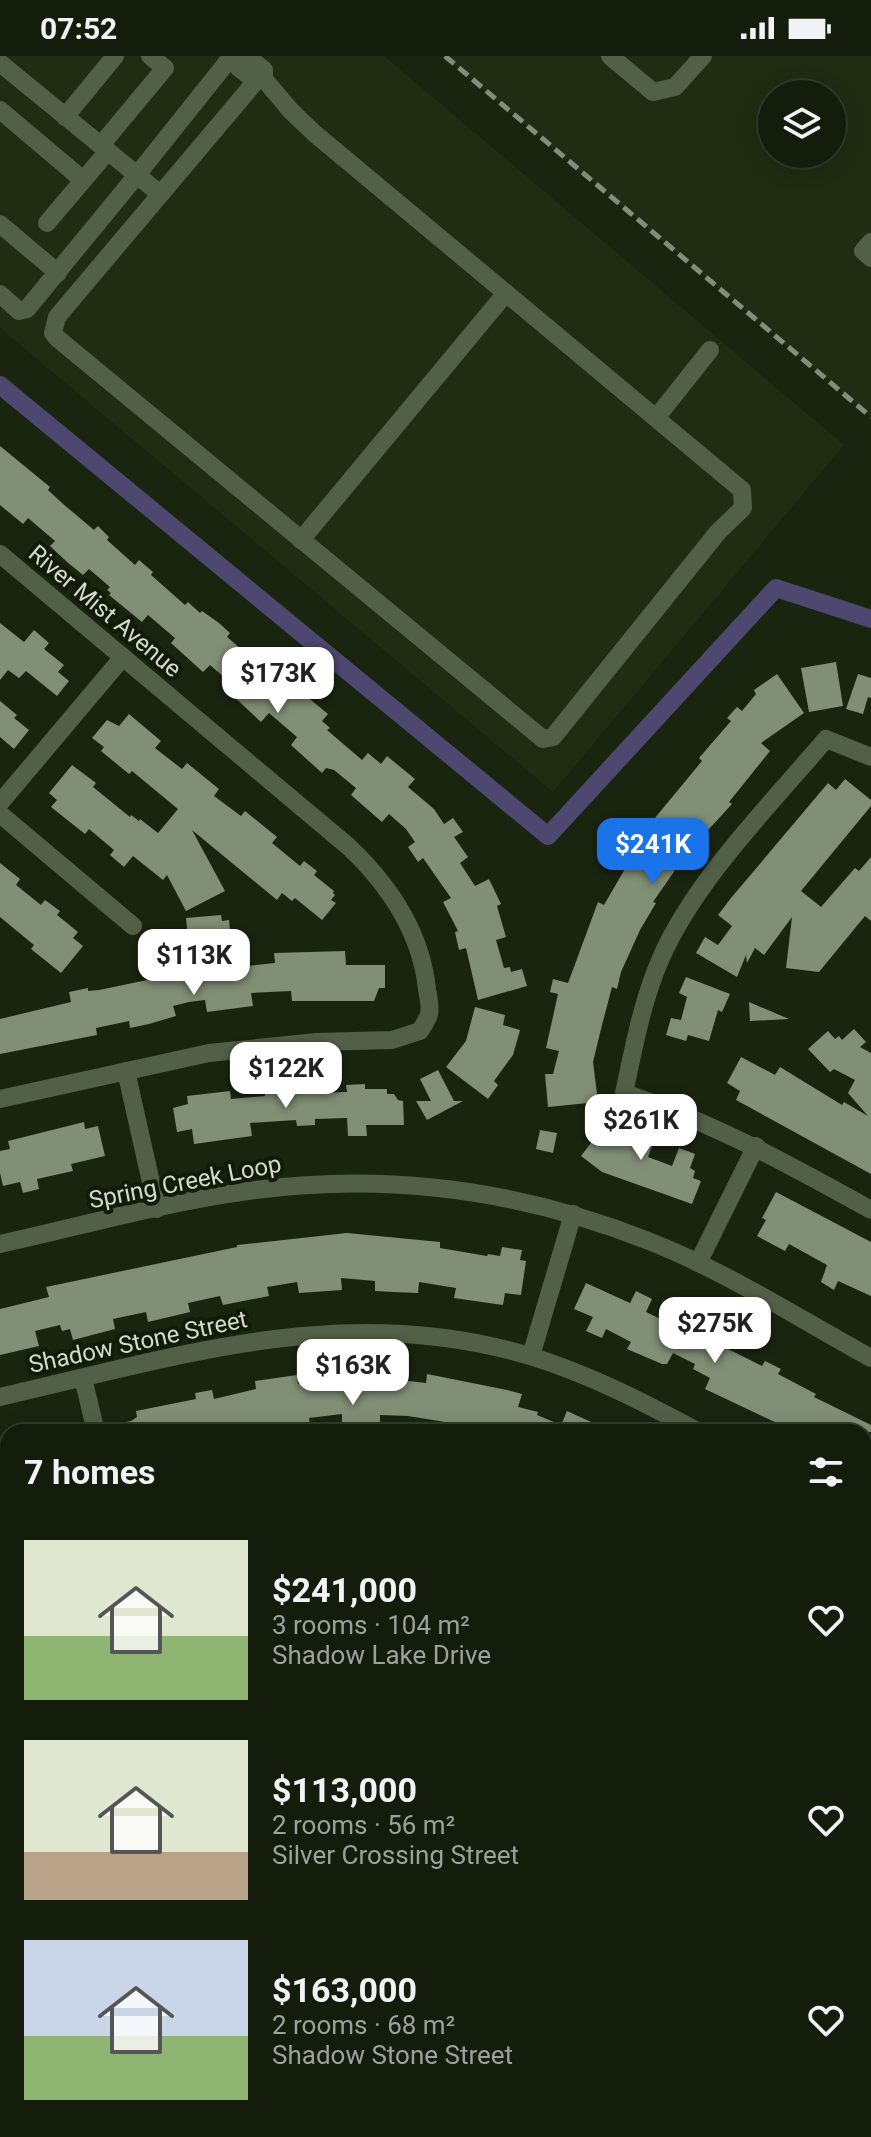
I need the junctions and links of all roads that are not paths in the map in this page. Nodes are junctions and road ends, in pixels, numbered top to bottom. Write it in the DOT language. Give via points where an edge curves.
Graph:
graph roads {
  1 [pos="115,56"];
  2 [pos="150,56"];
  3 [pos="610,56"];
  4 [pos="703,56"];
  5 [pos="238,59"];
  6 [pos="4,68"];
  7 [pos="261,77"];
  8 [pos="0,110"];
  9 [pos="65,117"];
  10 [pos="105,148"];
  11 [pos="137,175"];
  12 [pos="83,180"];
  13 [pos="160,194"];
  14 [pos="47,223"];
  15 [pos="0,224"];
  16 [pos="871,242"];
  17 [pos="871,258"];
  18 [pos="58,273"];
  19 [pos="506,293"];
  20 [pos="0,294"];
  21 [pos="710,350"];
  22 [pos="656,418"];
  23 [pos="301,540"];
  24 [pos="0,554"];
  25 [pos="123,657"];
  26 [pos="871,757"];
  27 [pos="0,803"];
  28 [pos="0,814"];
  29 [pos="133,926"];
  30 [pos="126,1071"];
  31 [pos="0,1099"];
  32 [pos="756,1146"];
  33 [pos="157,1209"];
  34 [pos="871,1210"];
  35 [pos="573,1214"];
  36 [pos="0,1244"];
  37 [pos="698,1263"];
  38 [pos="531,1356"];
  39 [pos="871,1358"];
  40 [pos="83,1378"];
  41 [pos="0,1397"];
  42 [pos="94,1424"];
  43 [pos="672,1424"];
  1 -- 9 [label="street"];
  2 -- 10 [label="street" via="165,68"];
  3 -- 4 [label="street" via="653,92 675,87"];
  5 -- 7 [label="street"];
  5 -- 11 [label="street"];
  6 -- 9 [label="street"];
  7 -- 13 [label="street"];
  7 -- 19 [label="street" via="314,133"];
  8 -- 12 [label="street"];
  9 -- 10 [label="street"];
  10 -- 11 [label="street"];
  10 -- 12 [label="street"];
  11 -- 13 [label="street"];
  11 -- 18 [label="street"];
  12 -- 14 [label="street"];
  13 -- 23 [label="street" via="57,317 53,333"];
  15 -- 18 [label="street"];
  16 -- 17 [label="street" via="863,251"];
  18 -- 20 [label="street" via="27,309 19,311"];
  19 -- 22 [label="street"];
  19 -- 23 [label="street"];
  21 -- 22 [label="street"];
  22 -- 23 [label="street" via="742,490 743,508 548,739"];
  24 -- 25 [label="street, River Mist Avenue"];
  25 -- 27 [label="street"];
  25 -- 30 [label="street, River Mist Avenue" via="372,869 400,908 419,951 430,1013 420,1031 392,1040 224,1051"];
  26 -- 32 [label="street" via="826,739 705,883 661,956 647,993 624,1093"];
  28 -- 29 [label="street"];
  30 -- 31 [label="street"];
  30 -- 33 [label="street"];
  32 -- 34 [label="street"];
  32 -- 37 [label="street"];
  33 -- 35 [label="street, Spring Creek Loop" via="245,1191 350,1183 468,1191"];
  33 -- 36 [label="street, Spring Creek Loop"];
  35 -- 37 [label="street, Spring Creek Loop"];
  35 -- 38 [label="street"];
  37 -- 39 [label="street, Spring Creek Loop"];
  38 -- 40 [label="street, Shadow Stone Street" via="449,1338 343,1331 238,1343"];
  38 -- 43 [label="street, Shadow Stone Street" via="618,1389"];
  40 -- 41 [label="street, Shadow Stone Street"];
  40 -- 42 [label="street"];
}
